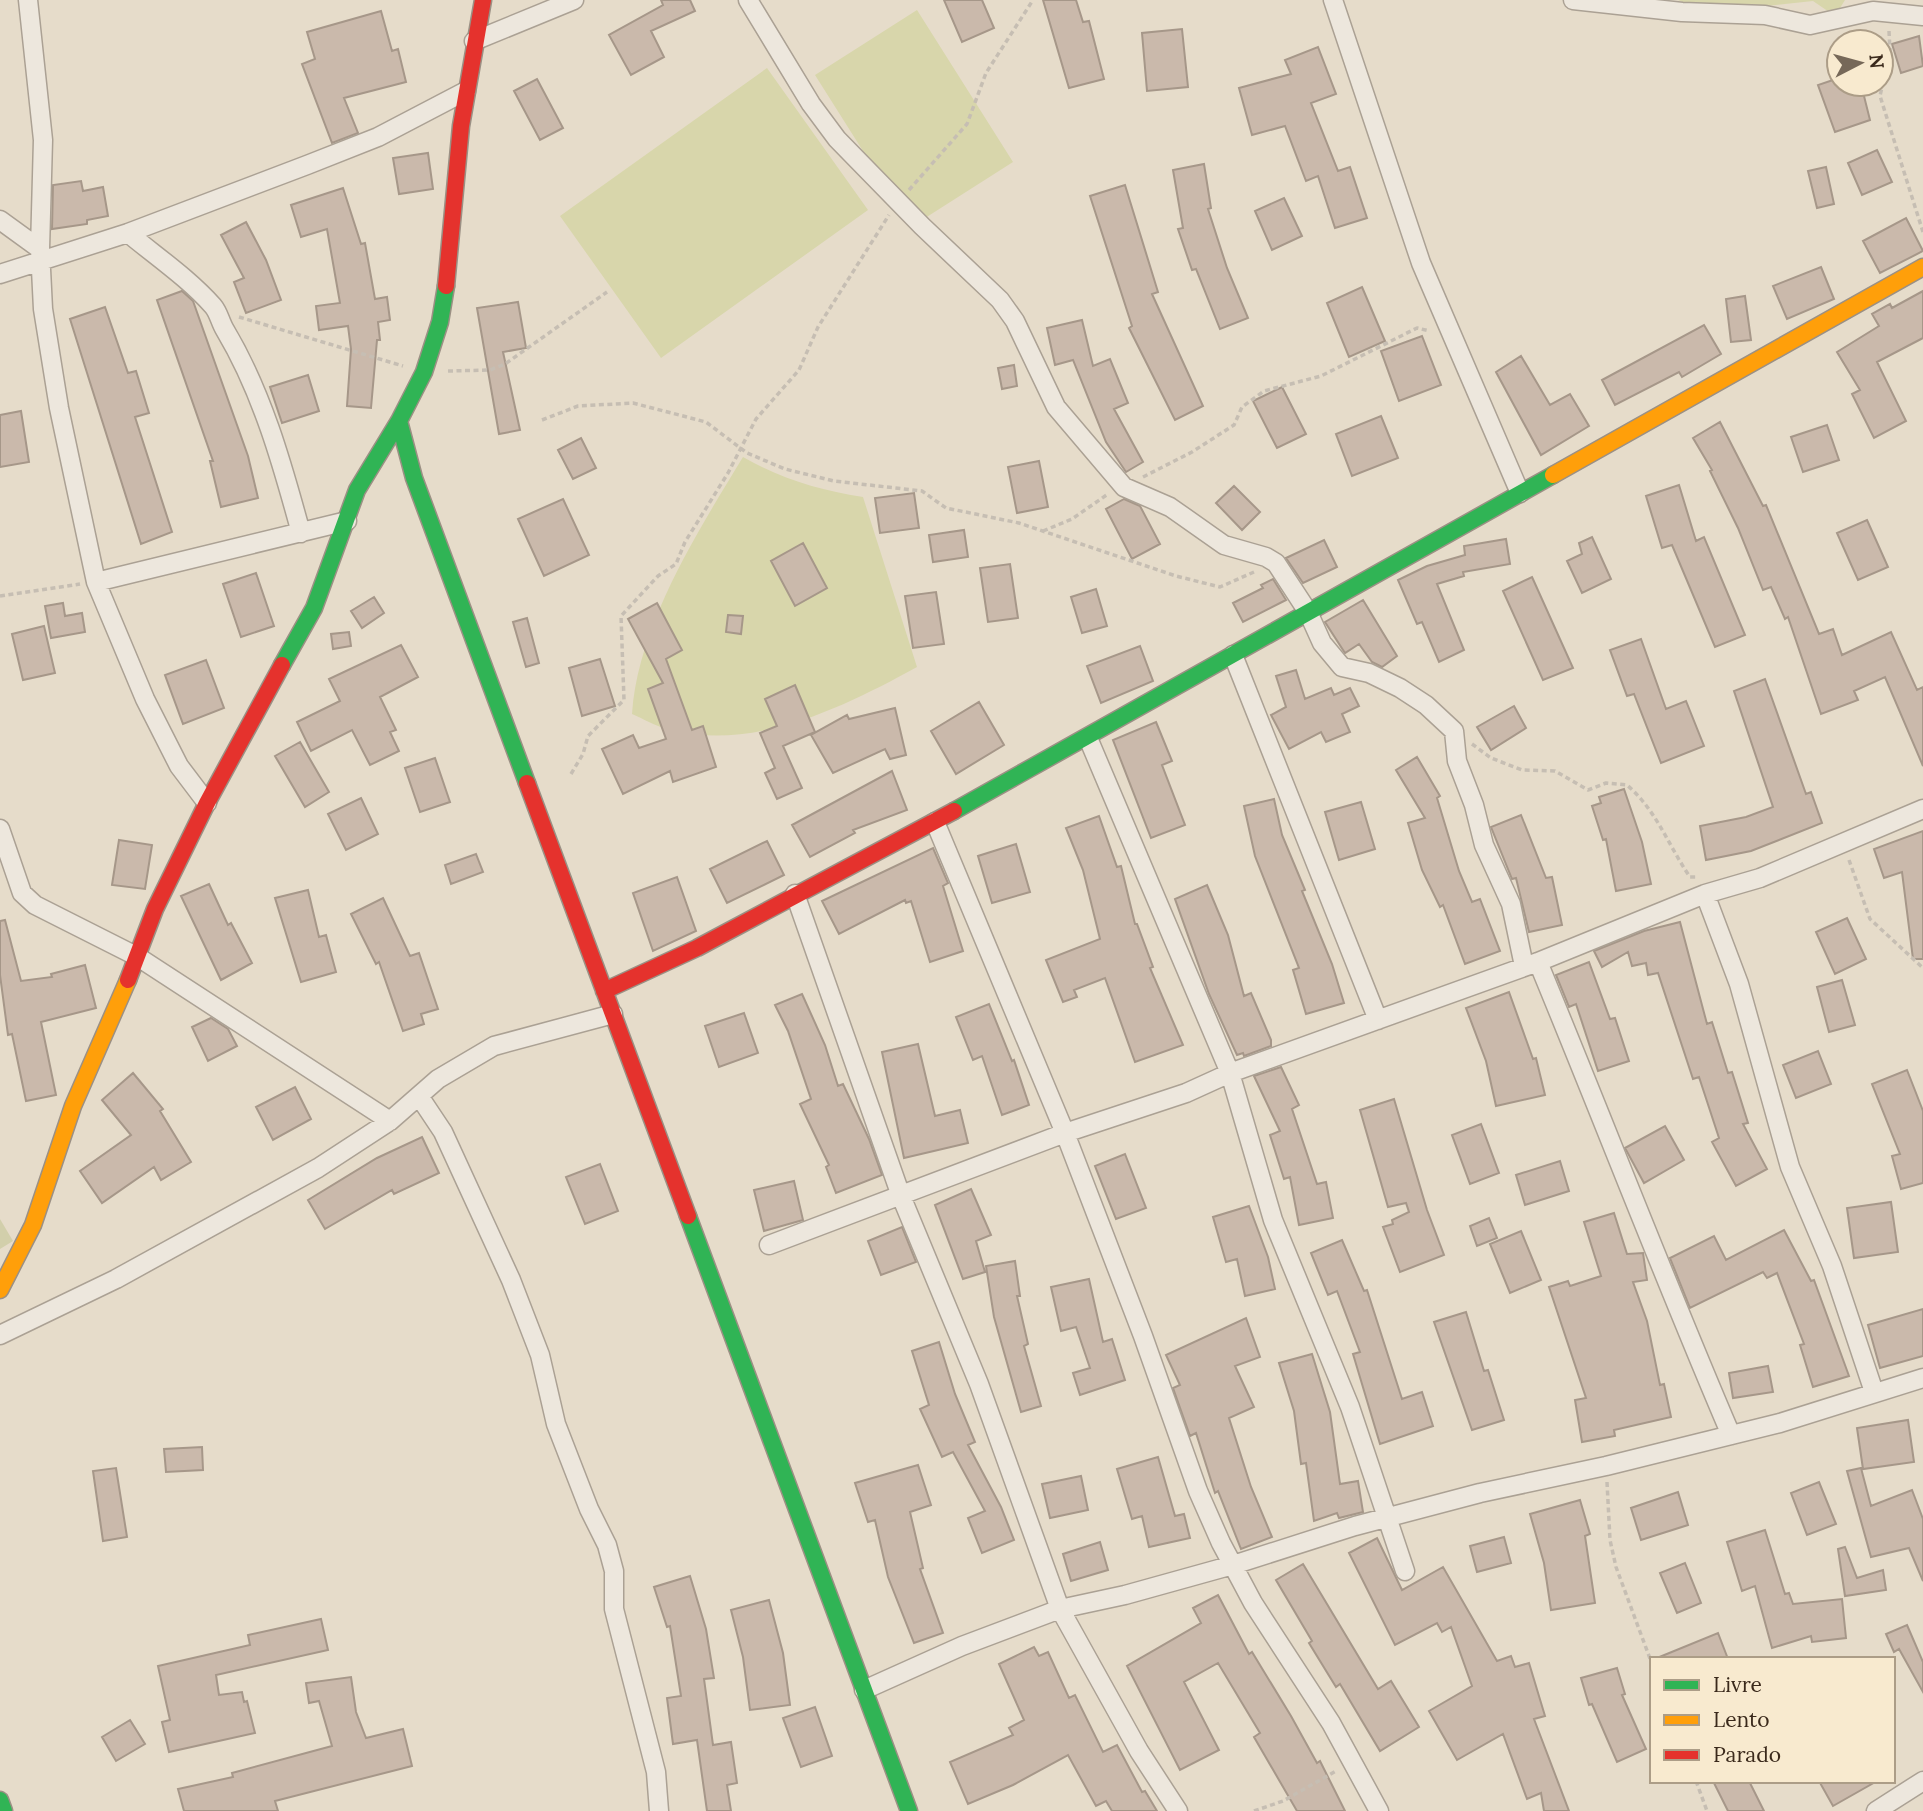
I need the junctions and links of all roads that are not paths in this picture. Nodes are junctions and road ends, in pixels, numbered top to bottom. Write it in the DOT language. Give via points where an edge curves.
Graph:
graph roads {
  1 [pos="28,0"];
  2 [pos="483,0"];
  3 [pos="574,0"];
  4 [pos="748,0"];
  5 [pos="1333,0"];
  6 [pos="1573,0"];
  7 [pos="1923,16"];
  8 [pos="474,41"];
  9 [pos="466,91"];
  10 [pos="0,220"];
  11 [pos="128,233"];
  12 [pos="40,256"];
  13 [pos="1923,267"];
  14 [pos="0,274"];
  15 [pos="399,421"];
  16 [pos="1520,493"];
  17 [pos="347,521"];
  18 [pos="301,533"];
  19 [pos="96,582"];
  20 [pos="1308,612"];
  21 [pos="1233,655"];
  22 [pos="1088,738"];
  23 [pos="207,803"];
  24 [pos="1923,809"];
  25 [pos="935,822"];
  26 [pos="0,829"];
  27 [pos="1703,886"];
  28 [pos="795,894"];
  29 [pos="138,957"];
  30 [pos="1531,964"];
  31 [pos="604,991"];
  32 [pos="613,1014"];
  33 [pos="1378,1020"];
  34 [pos="1230,1073"];
  35 [pos="419,1096"];
  36 [pos="390,1121"];
  37 [pos="1065,1133"];
  38 [pos="901,1196"];
  39 [pos="769,1245"];
  40 [pos="0,1290"];
  41 [pos="0,1335"];
  42 [pos="1923,1378"];
  43 [pos="1874,1392"];
  44 [pos="1731,1435"];
  45 [pos="1387,1518"];
  46 [pos="1233,1565"];
  47 [pos="1405,1571"];
  48 [pos="1060,1609"];
  49 [pos="864,1690"];
  50 [pos="1923,1781"];
  51 [pos="0,1800"];
  52 [pos="4,1811"];
  53 [pos="659,1811"];
  54 [pos="909,1811"];
  55 [pos="1178,1811"];
  56 [pos="1378,1811"];
  57 [pos="1876,1811"];
  1 -- 12 [label="street" via="43,140"];
  2 -- 8 [label="street"];
  3 -- 8 [label="street"];
  4 -- 20 [label="street" via="837,139 1000,300 1015,321 1056,407 1125,486 1170,507 1224,545 1265,556 1276,564"];
  5 -- 16 [label="street" via="1421,263"];
  6 -- 7 [label="street" via="1765,15 1811,25 1861,13"];
  8 -- 9 [label="street"];
  9 -- 11 [label="street" via="378,137"];
  9 -- 15 [label="street" via="440,322 424,372"];
  10 -- 12 [label="street"];
  11 -- 12 [label="street"];
  11 -- 18 [label="street" via="216,309 260,400"];
  12 -- 14 [label="street"];
  12 -- 19 [label="street" via="43,309 59,408"];
  13 -- 16 [label="street"];
  15 -- 17 [label="street" via="357,490"];
  15 -- 31 [label="street" via="414,478"];
  16 -- 20 [label="street"];
  17 -- 18 [label="street"];
  17 -- 23 [label="street" via="314,608"];
  18 -- 19 [label="street"];
  19 -- 23 [label="street" via="145,699 180,766"];
  20 -- 21 [label="street"];
  20 -- 30 [label="street" via="1322,643 1342,667 1369,673 1400,688 1454,731 1457,761 1484,845"];
  21 -- 22 [label="street"];
  21 -- 33 [label="street"];
  22 -- 25 [label="street"];
  22 -- 34 [label="street"];
  23 -- 29 [label="street" via="155,909"];
  24 -- 27 [label="street" via="1760,878"];
  25 -- 28 [label="street"];
  25 -- 37 [label="street"];
  26 -- 29 [label="street" via="22,893 35,905"];
  27 -- 30 [label="street"];
  27 -- 43 [label="street" via="1739,984 1790,1167 1832,1266"];
  28 -- 31 [label="street" via="697,948"];
  28 -- 38 [label="street"];
  29 -- 36 [label="street"];
  29 -- 40 [label="street" via="73,1106 33,1225"];
  30 -- 33 [label="street"];
  30 -- 44 [label="street" via="1652,1238"];
  31 -- 32 [label="street"];
  32 -- 35 [label="street" via="494,1046 438,1079"];
  32 -- 49 [label="street"];
  33 -- 34 [label="street"];
  34 -- 37 [label="street" via="1186,1093"];
  34 -- 45 [label="street" via="1273,1220 1350,1407"];
  35 -- 36 [label="street"];
  35 -- 53 [label="street" via="443,1132 511,1280 540,1355 556,1424 607,1545 614,1571 614,1609 656,1772"];
  36 -- 41 [label="street" via="318,1168 128,1273"];
  37 -- 38 [label="street"];
  37 -- 46 [label="street" via="1198,1491"];
  38 -- 39 [label="street"];
  38 -- 48 [label="street" via="979,1384"];
  42 -- 43 [label="street"];
  43 -- 44 [label="street"];
  44 -- 45 [label="street"];
  45 -- 46 [label="street"];
  45 -- 47 [label="street"];
  46 -- 48 [label="street"];
  46 -- 56 [label="street"];
  48 -- 49 [label="street"];
  48 -- 55 [label="street"];
  49 -- 54 [label="street"];
  50 -- 57 [label="street"];
  51 -- 52 [label="street"];
}
